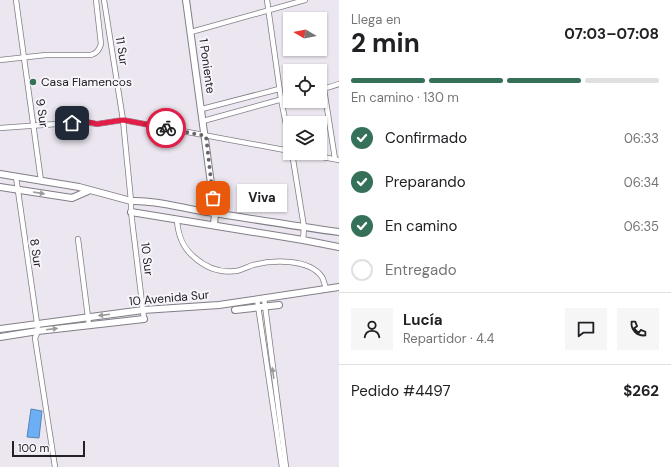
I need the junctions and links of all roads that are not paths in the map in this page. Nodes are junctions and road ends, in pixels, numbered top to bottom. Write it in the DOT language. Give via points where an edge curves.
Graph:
graph roads {
  1 [pos="16,0"];
  2 [pos="96,0"];
  3 [pos="104,0"];
  4 [pos="186,0"];
  5 [pos="267,0"];
  6 [pos="305,0"];
  7 [pos="268,11"];
  8 [pos="191,32"];
  9 [pos="24,58"];
  10 [pos="0,60"];
  11 [pos="339,84"];
  12 [pos="327,88"];
  13 [pos="279,89"];
  14 [pos="281,99"];
  15 [pos="326,108"];
  16 [pos="202,109"];
  17 [pos="284,116"];
  18 [pos="123,120"];
  19 [pos="204,121"];
  20 [pos="34,126"];
  21 [pos="0,128"];
  22 [pos="206,136"];
  23 [pos="283,150"];
  24 [pos="327,158"];
  25 [pos="292,160"];
  26 [pos="337,160"];
  27 [pos="0,174"];
  28 [pos="16,177"];
  29 [pos="41,181"];
  30 [pos="0,187"];
  31 [pos="17,189"];
  32 [pos="88,191"];
  33 [pos="131,201"];
  34 [pos="131,212"];
  35 [pos="215,213"];
  36 [pos="177,220"];
  37 [pos="214,225"];
  38 [pos="304,227"];
  39 [pos="339,232"];
  40 [pos="78,239"];
  41 [pos="303,240"];
  42 [pos="339,248"];
  43 [pos="339,287"];
  44 [pos="326,289"];
  45 [pos="260,299"];
  46 [pos="279,305"];
  47 [pos="262,307"];
  48 [pos="143,310"];
  49 [pos="235,310"];
  50 [pos="88,317"];
  51 [pos="144,319"];
  52 [pos="37,323"];
  53 [pos="89,325"];
  54 [pos="0,329"];
  55 [pos="38,331"];
  56 [pos="0,337"];
  57 [pos="55,467"];
  58 [pos="282,467"];
  59 [pos="286,467"];
  1 -- 9 [label="street, 9 Sur"];
  2 -- 9 [label="street" via="100,50 91,55 46,55"];
  3 -- 18 [label="street, 11 Sur"];
  4 -- 8 [label="street, 1 Poniente"];
  5 -- 7 [label="street"];
  6 -- 7 [label="street"];
  7 -- 8 [label="street"];
  7 -- 13 [label="street"];
  8 -- 16 [label="street, 1 Poniente"];
  9 -- 10 [label="street"];
  9 -- 20 [label="street, 9 Sur"];
  11 -- 12 [label="street"];
  13 -- 14 [label="street"];
  13 -- 16 [label="street"];
  14 -- 17 [label="street"];
  14 -- 19 [label="street"];
  15 -- 26 [label="street"];
  16 -- 19 [label="street, 1 Poniente"];
  18 -- 20 [label="street" via="97,124 84,122"];
  18 -- 22 [label="street"];
  18 -- 33 [label="street, 11 Sur"];
  19 -- 22 [label="street, 1 Poniente"];
  20 -- 21 [label="street"];
  20 -- 29 [label="street, 9 Sur"];
  22 -- 23 [label="street"];
  22 -- 35 [label="street, 1 Poniente"];
  24 -- 26 [label="street"];
  25 -- 38 [label="street"];
  27 -- 28 [label="street"];
  28 -- 29 [label="street"];
  28 -- 31 [label="street, 8 Sur"];
  29 -- 32 [label="street"];
  30 -- 31 [label="street"];
  31 -- 32 [label="street, one-way" via="72,198"];
  31 -- 52 [label="street, 8 Sur"];
  32 -- 33 [label="street"];
  33 -- 34 [label="street, 10 Sur"];
  33 -- 35 [label="street"];
  34 -- 36 [label="street"];
  34 -- 48 [label="street, 10 Sur"];
  35 -- 37 [label="street, 1 Poniente"];
  35 -- 38 [label="street"];
  36 -- 37 [label="street"];
  36 -- 44 [label="street" via="182,243 205,265 216,270 236,271 274,262 296,263 321,276"];
  37 -- 41 [label="street"];
  38 -- 39 [label="street"];
  38 -- 41 [label="street"];
  40 -- 50 [label="street"];
  41 -- 42 [label="street"];
  43 -- 44 [label="street, 10 Avenida Sur"];
  44 -- 45 [label="street, 10 Avenida Sur"];
  45 -- 47 [label="street"];
  45 -- 48 [label="street, 10 Avenida Sur" via="219,305"];
  46 -- 47 [label="street"];
  47 -- 49 [label="street"];
  47 -- 58 [label="street"];
  59 -- 47 [label="street, one-way"];
  48 -- 50 [label="street, 10 Avenida Sur, one-way"];
  48 -- 51 [label="street, 10 Sur"];
  50 -- 52 [label="street, 10 Avenida Sur"];
  50 -- 53 [label="street"];
  51 -- 53 [label="street"];
  52 -- 54 [label="street, 10 Avenida Sur"];
  52 -- 55 [label="street, 8 Sur"];
  55 -- 53 [label="street, one-way"];
  55 -- 56 [label="street"];
  55 -- 57 [label="street, 8 Sur" via="35,338"];
}
